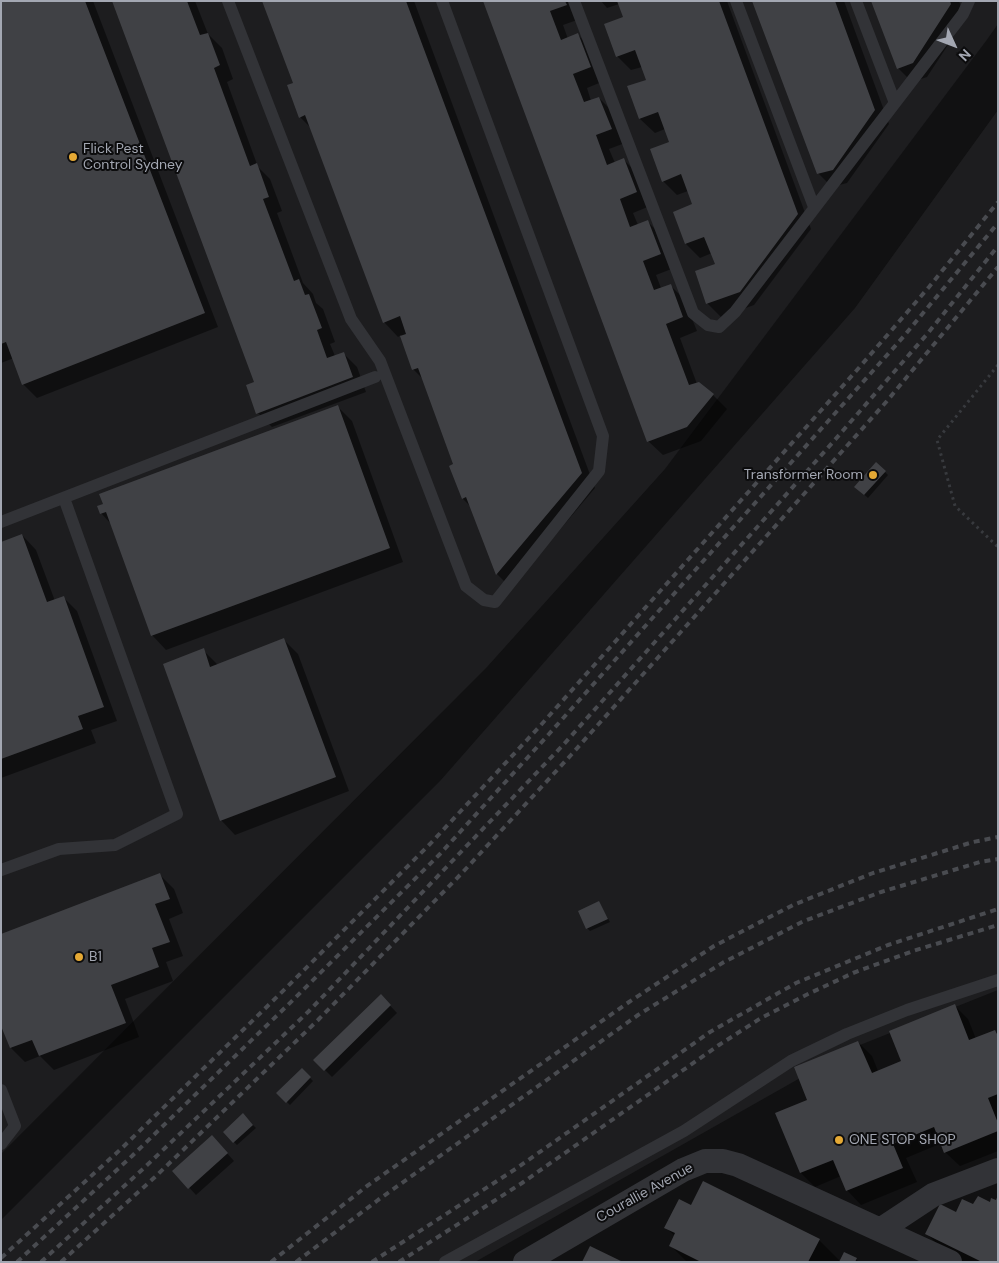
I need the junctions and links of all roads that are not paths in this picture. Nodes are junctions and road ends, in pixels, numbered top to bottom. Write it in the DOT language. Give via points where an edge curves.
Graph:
graph roads {
  1 [pos="228,1"];
  2 [pos="442,1"];
  3 [pos="574,1"];
  4 [pos="736,1"];
  5 [pos="856,1"];
  6 [pos="969,1"];
  7 [pos="895,103"];
  8 [pos="814,207"];
  9 [pos="375,377"];
  10 [pos="64,498"];
  11 [pos="1,522"];
  12 [pos="1,870"];
  13 [pos="998,980"];
  14 [pos="1,1090"];
  15 [pos="1,1144"];
  16 [pos="998,1170"];
  17 [pos="880,1230"];
  18 [pos="445,1262"];
  19 [pos="526,1262"];
  20 [pos="950,1262"];
  1 -- 2 [label="lane" via="351,319 380,362 466,586 484,600 495,602 599,471 603,436"];
  3 -- 8 [label="lane" via="693,312 700,319 719,327 735,312"];
  4 -- 8 [label="lane"];
  5 -- 7 [label="lane"];
  6 -- 7 [label="lane" via="963,14"];
  7 -- 8 [label="lane"];
  9 -- 10 [label="lane"];
  10 -- 11 [label="lane"];
  10 -- 12 [label="lane" via="177,814 115,845 59,849"];
  13 -- 18 [label="lane" via="899,1014 791,1061 684,1131"];
  14 -- 15 [label="lane" via="15,1126"];
  16 -- 17 [label="street" via="933,1195"];
  17 -- 19 [label="street, Courallie Avenue" via="738,1165 705,1161 683,1170"];
  17 -- 20 [label="street, Courallie Avenue"];
}
